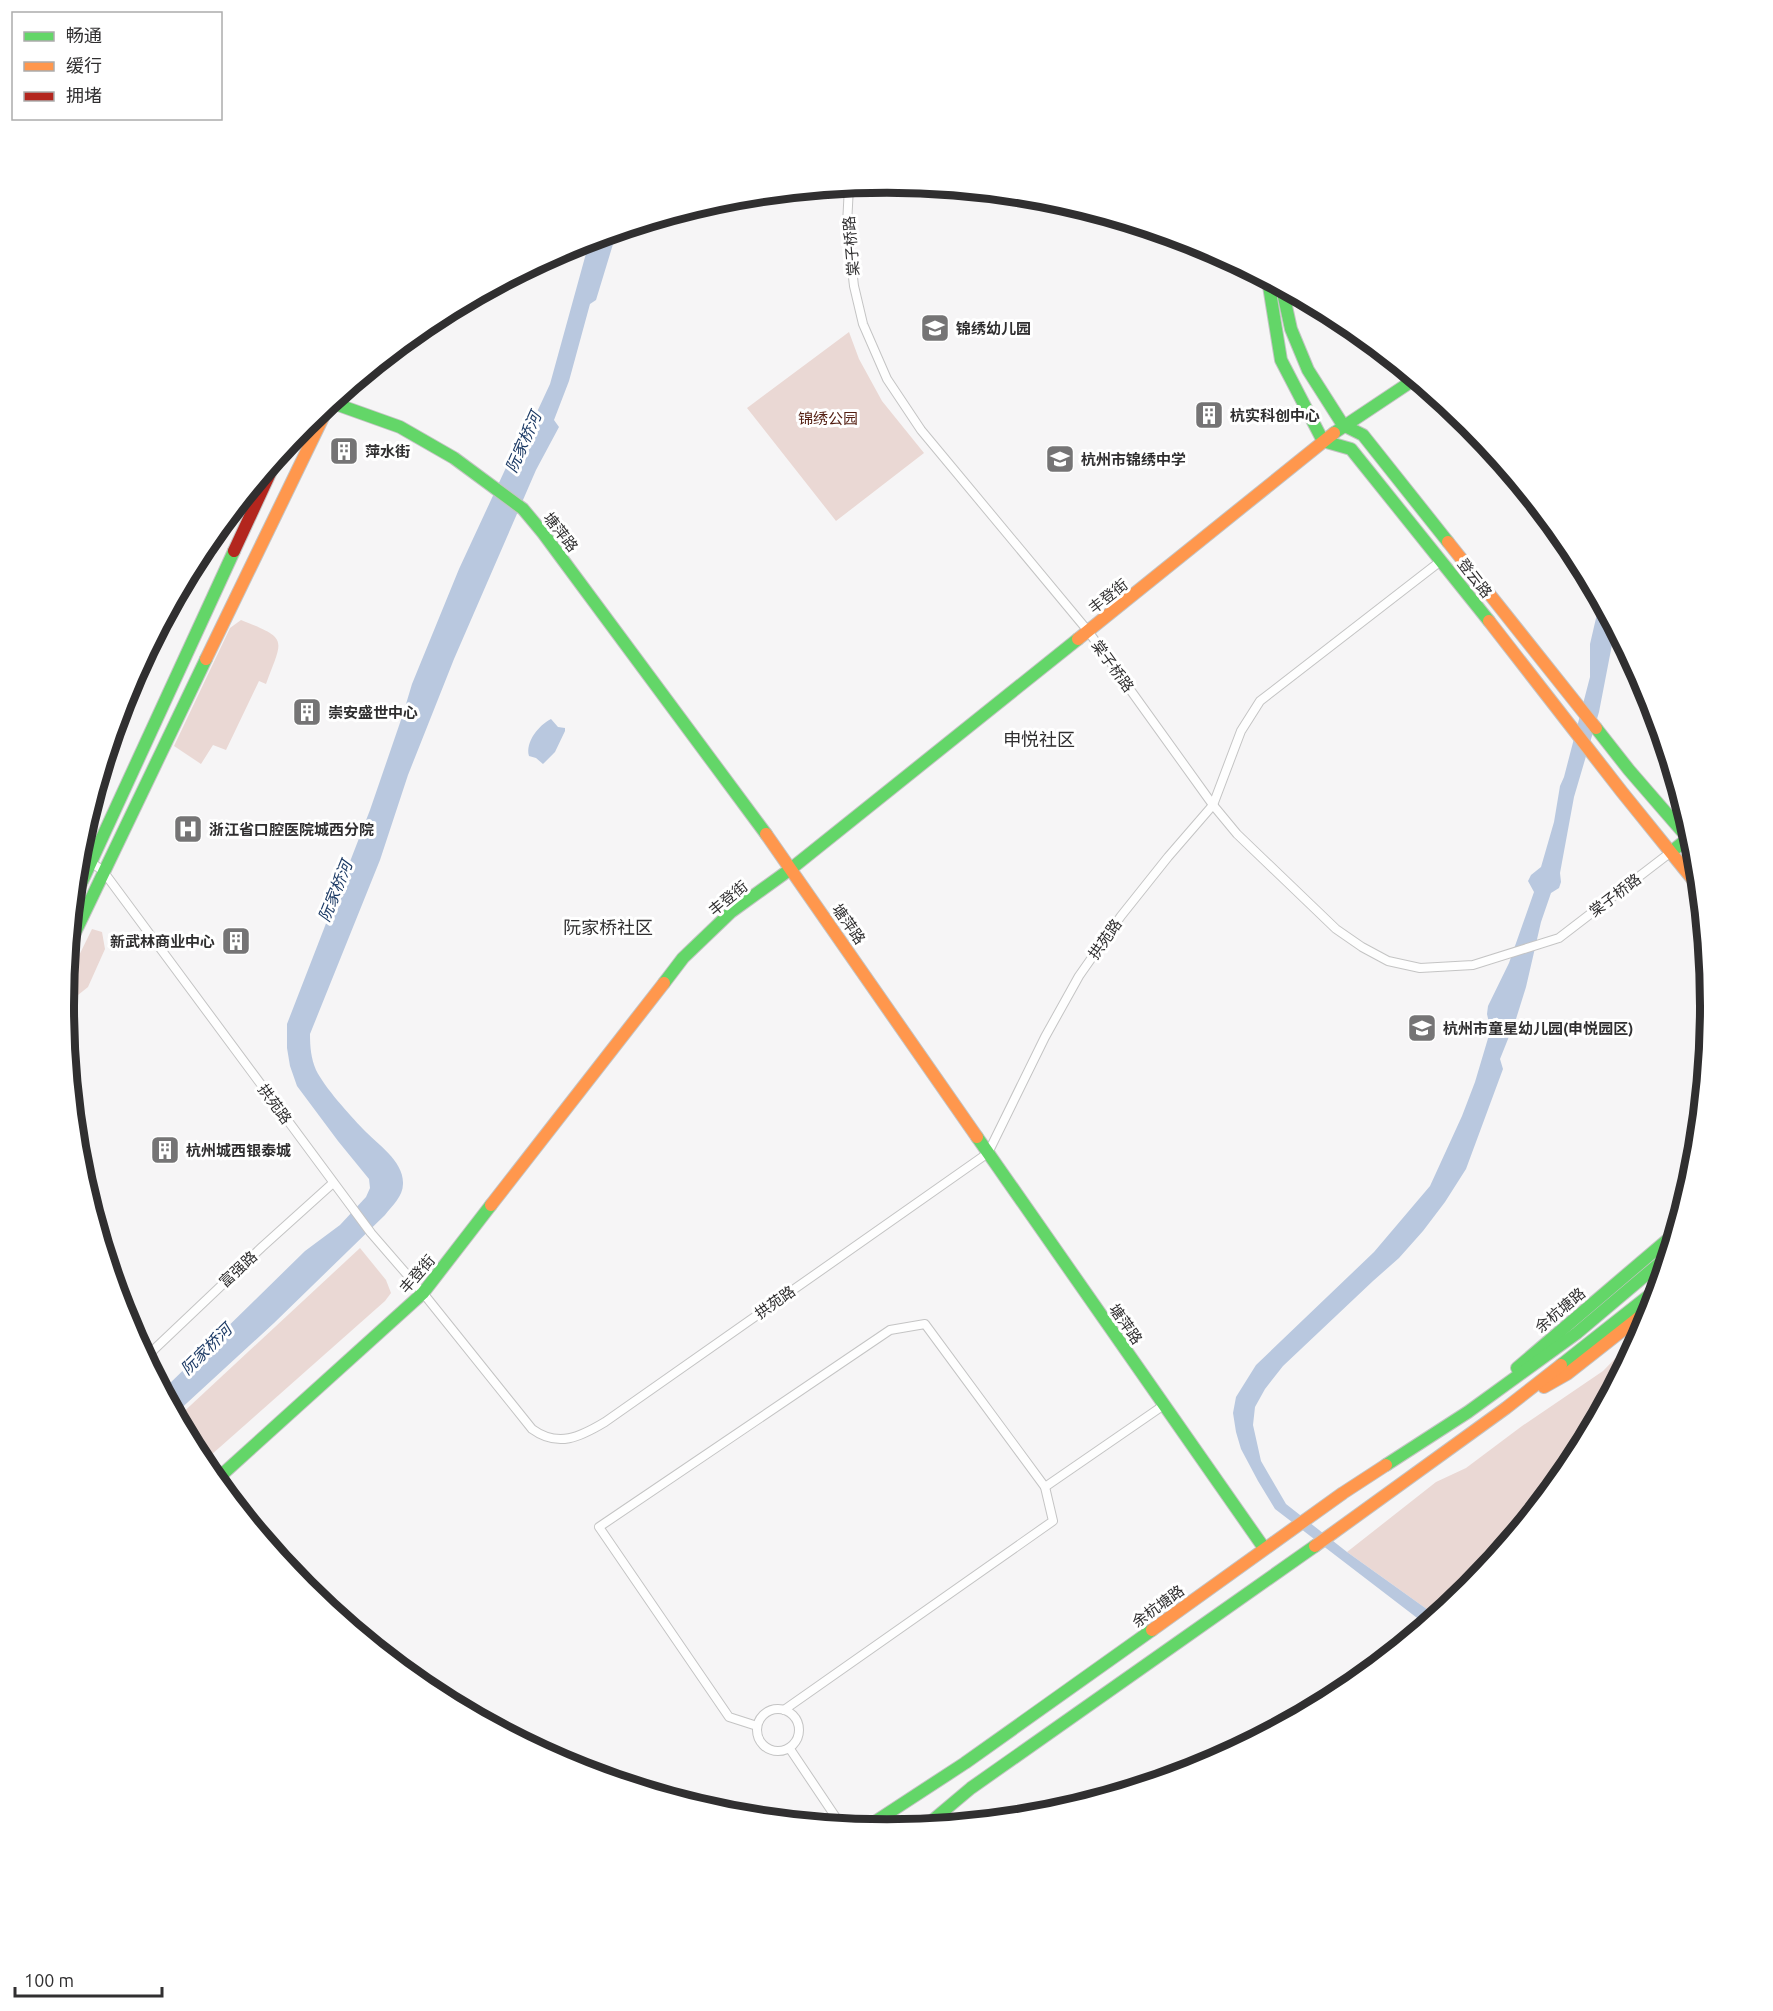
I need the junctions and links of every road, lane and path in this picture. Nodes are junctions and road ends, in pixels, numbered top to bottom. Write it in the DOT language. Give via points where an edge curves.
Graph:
graph roads {
  1 [pos="849,194"];
  2 [pos="1269,288"];
  3 [pos="1284,296"];
  4 [pos="1409,383"];
  5 [pos="339,405"];
  6 [pos="319,424"];
  7 [pos="1343,425"];
  8 [pos="1323,441"];
  9 [pos="268,478"];
  10 [pos="1442,560"];
  11 [pos="1088,631"];
  12 [pos="1213,805"];
  13 [pos="1679,827"];
  14 [pos="1683,845"];
  15 [pos="1671,852"];
  16 [pos="87,860"];
  17 [pos="91,862"];
  18 [pos="792,868"];
  19 [pos="103,871"];
  20 [pos="1689,874"];
  21 [pos="84,878"];
  22 [pos="77,927"];
  23 [pos="988,1154"];
  24 [pos="333,1184"];
  25 [pos="1664,1243"];
  26 [pos="1657,1265"];
  27 [pos="423,1293"];
  28 [pos="1644,1299"];
  29 [pos="1637,1319"];
  30 [pos="151,1353"];
  31 [pos="1164,1405"];
  32 [pos="1506,1408"];
  33 [pos="1468,1412"];
  34 [pos="223,1474"];
  35 [pos="1045,1487"];
  36 [pos="1264,1548"];
  37 [pos="784,1710"];
  38 [pos="757,1726"];
  39 [pos="790,1749"];
  40 [pos="965,1763"];
  41 [pos="970,1788"];
  42 [pos="836,1817"];
  43 [pos="931,1817"];
  44 [pos="936,1817"];
  45 [pos="880,1819"];
  46 [pos="893,1819"];
  1 -- 11 [label="street, 棠子桥路" via="847,225 854,286 863,324 887,379 921,430"];
  2 -- 8 [label="main road" via="1281,360"];
  3 -- 7 [label="main road, 登云路" via="1299,351"];
  4 -- 7 [label="main road, 丰登街"];
  5 -- 18 [label="main road, 塘萍路" via="400,427 454,458 523,509"];
  6 -- 19 [label="main road"];
  7 -- 8 [label="main road, 丰登街"];
  7 -- 13 [label="main road, 登云路" via="1363,435 1629,770"];
  8 -- 10 [label="main road, 登云路" via="1351,449"];
  8 -- 11 [label="main road, 丰登街"];
  9 -- 17 [label="main road"];
  10 -- 12 [label="street, 拱苑路" via="1260,701 1241,732"];
  10 -- 15 [label="main road, 登云路"];
  11 -- 12 [label="street, 棠子桥路"];
  11 -- 18 [label="main road, 丰登街"];
  12 -- 15 [label="street, 棠子桥路" via="1237,834 1336,929 1389,960 1420,968 1473,965 1558,938"];
  12 -- 23 [label="street, 拱苑路" via="1121,916 1079,976"];
  14 -- 15 [label="main road"];
  15 -- 20 [label="main road, 登云路"];
  16 -- 17 [label="street, 拱苑路"];
  17 -- 19 [label="street, 拱苑路"];
  17 -- 21 [label="main road"];
  18 -- 23 [label="main road, 塘萍路"];
  18 -- 27 [label="main road, 丰登街" via="731,912 683,958"];
  19 -- 22 [label="main road"];
  19 -- 24 [label="street, 拱苑路"];
  23 -- 27 [label="street, 拱苑路" via="605,1422 576,1437 559,1440 543,1437 532,1429"];
  23 -- 31 [label="main road, 塘萍路"];
  24 -- 27 [label="street, 拱苑路"];
  24 -- 30 [label="street, 富强路"];
  25 -- 33 [label="main road, 余杭塘路"];
  26 -- 33 [label="main road, 余杭塘路" via="1577,1333"];
  27 -- 34 [label="main road, 丰登街"];
  28 -- 32 [label="main road"];
  29 -- 32 [label="main road" via="1567,1374"];
  31 -- 35 [label="street"];
  31 -- 36 [label="main road, 塘萍路"];
  32 -- 41 [label="main road"];
  33 -- 36 [label="main road, 余杭塘路"];
  35 -- 37 [label="street" via="1053,1521"];
  35 -- 38 [label="street" via="925,1323 890,1330 599,1527 729,1717"];
  36 -- 40 [label="main road, 余杭塘路"];
  37 -- 38 [label="street" via="764,1714"];
  37 -- 39 [label="street" via="799,1724 798,1738"];
  38 -- 39 [label="street" via="763,1746 776,1752"];
  39 -- 42 [label="street"];
  40 -- 45 [label="main road, 余杭塘路"];
  40 -- 46 [label="main road"];
  41 -- 43 [label="main road"];
  41 -- 44 [label="main road"];
}
